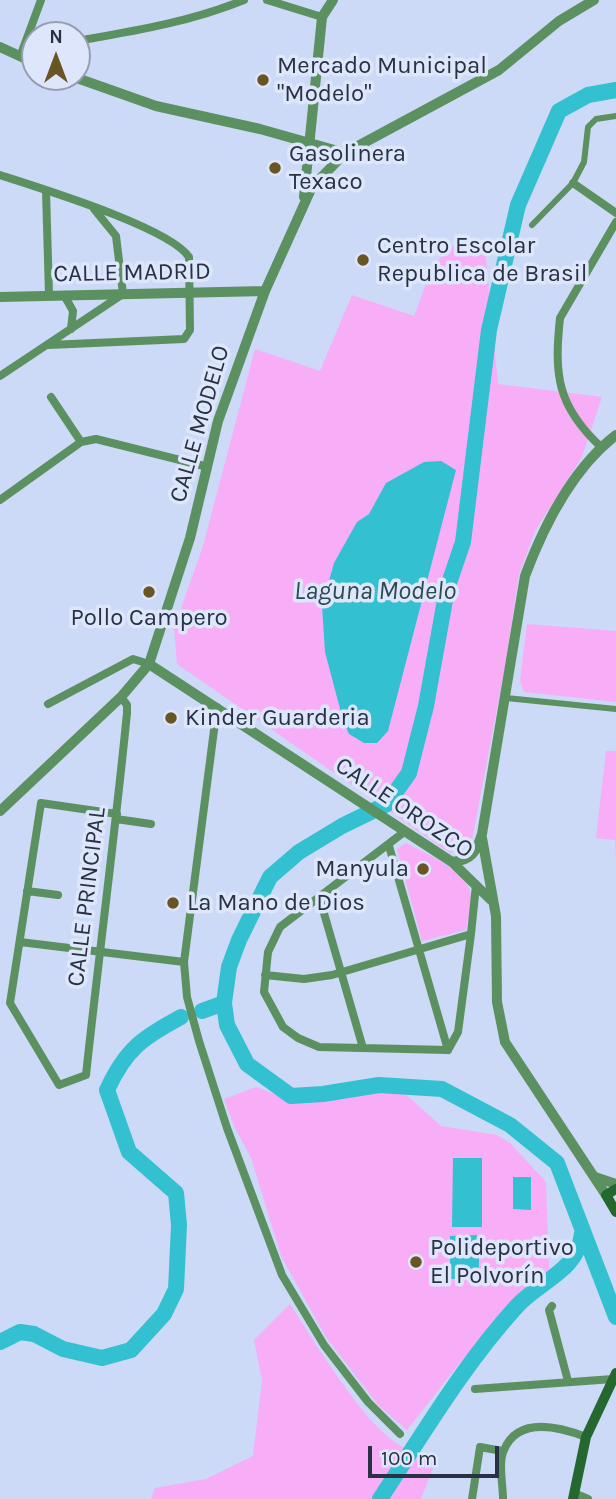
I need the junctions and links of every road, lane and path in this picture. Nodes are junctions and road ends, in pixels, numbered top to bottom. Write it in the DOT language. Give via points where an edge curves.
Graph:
graph roads {
  1 [pos="41,0"];
  2 [pos="244,0"];
  3 [pos="267,0"];
  4 [pos="333,0"];
  5 [pos="594,0"];
  6 [pos="323,18"];
  7 [pos="33,21"];
  8 [pos="91,39"];
  9 [pos="0,47"];
  10 [pos="21,53"];
  11 [pos="91,83"];
  12 [pos="616,116"];
  13 [pos="309,143"];
  14 [pos="345,153"];
  15 [pos="0,175"];
  16 [pos="573,183"];
  17 [pos="46,191"];
  18 [pos="304,201"];
  19 [pos="90,205"];
  20 [pos="616,213"];
  21 [pos="616,222"];
  22 [pos="532,225"];
  23 [pos="265,291"];
  24 [pos="190,292"];
  25 [pos="123,294"];
  26 [pos="49,295"];
  27 [pos="64,295"];
  28 [pos="0,297"];
  29 [pos="71,329"];
  30 [pos="49,345"];
  31 [pos="0,376"];
  32 [pos="51,397"];
  33 [pos="616,435"];
  34 [pos="81,442"];
  35 [pos="601,447"];
  36 [pos="208,467"];
  37 [pos="0,500"];
  38 [pos="149,664"];
  39 [pos="121,696"];
  40 [pos="506,698"];
  41 [pos="48,704"];
  42 [pos="217,707"];
  43 [pos="616,709"];
  44 [pos="0,811"];
  45 [pos="116,816"];
  46 [pos="151,824"];
  47 [pos="404,832"];
  48 [pos="482,834"];
  49 [pos="389,846"];
  50 [pos="452,862"];
  51 [pos="476,885"];
  52 [pos="27,891"];
  53 [pos="58,895"];
  54 [pos="319,896"];
  55 [pos="491,900"];
  56 [pos="471,934"];
  57 [pos="20,942"];
  58 [pos="419,948"];
  59 [pos="100,951"];
  60 [pos="184,962"];
  61 [pos="342,972"];
  62 [pos="265,975"];
  63 [pos="363,1048"];
  64 [pos="448,1050"];
  65 [pos="595,1177"];
  66 [pos="616,1186"];
  67 [pos="606,1195"];
  68 [pos="616,1212"];
  69 [pos="552,1306"];
  70 [pos="614,1376"];
  71 [pos="568,1381"];
  72 [pos="475,1389"];
  73 [pos="400,1434"];
  74 [pos="586,1437"];
  75 [pos="502,1451"];
  76 [pos="574,1496"];
  77 [pos="472,1499"];
  78 [pos="503,1499"];
  79 [pos="588,1499"];
  1 -- 7 [label="street"];
  2 -- 8 [label="street" via="148,29"];
  3 -- 6 [label="street"];
  4 -- 6 [label="street, CALLE MODELO"];
  5 -- 14 [label="street, CALLE MODELO" via="559,21 499,70"];
  6 -- 13 [label="street, CALLE MODELO"];
  9 -- 10 [label="street"];
  11 -- 13 [label="street" via="156,106"];
  12 -- 16 [label="street" via="596,119 587,127 584,162"];
  13 -- 14 [label="street"];
  13 -- 18 [label="street, CALLE MODELO"];
  14 -- 18 [label="street, CALLE MODELO" via="321,175"];
  15 -- 17 [label="street"];
  16 -- 20 [label="street"];
  16 -- 22 [label="street"];
  17 -- 19 [label="street"];
  17 -- 26 [label="street"];
  18 -- 23 [label="street, CALLE MODELO"];
  19 -- 24 [label="street" via="184,249 189,257"];
  19 -- 25 [label="street" via="116,236"];
  21 -- 35 [label="street" via="560,318 558,335 556,372 563,394 580,428"];
  23 -- 24 [label="street, CALLE MADRID"];
  23 -- 36 [label="street, CALLE MODELO" via="218,422"];
  24 -- 25 [label="street, CALLE MADRID"];
  24 -- 30 [label="street" via="190,334 184,339"];
  25 -- 27 [label="street, CALLE MADRID"];
  25 -- 29 [label="street"];
  26 -- 27 [label="street, CALLE MADRID"];
  26 -- 28 [label="street, CALLE MADRID"];
  27 -- 29 [label="street" via="73,311"];
  29 -- 30 [label="street"];
  30 -- 31 [label="street"];
  32 -- 34 [label="street"];
  33 -- 35 [label="street"];
  34 -- 36 [label="street" via="108,441"];
  34 -- 37 [label="street"];
  35 -- 40 [label="street" via="546,526 525,576"];
  36 -- 38 [label="street, CALLE MODELO"];
  38 -- 39 [label="street"];
  38 -- 41 [label="street" via="133,659"];
  38 -- 42 [label="street, CALLE OROZCO"];
  39 -- 44 [label="street"];
  39 -- 45 [label="street, CALLE PRINCIPAL" via="127,713"];
  40 -- 43 [label="street"];
  40 -- 48 [label="street"];
  42 -- 47 [label="street, CALLE OROZCO"];
  42 -- 60 [label="street"];
  45 -- 46 [label="street"];
  45 -- 52 [label="street" via="41,803"];
  45 -- 59 [label="street, CALLE PRINCIPAL"];
  47 -- 49 [label="street"];
  47 -- 50 [label="street, CALLE OROZCO"];
  48 -- 50 [label="street" via="476,852"];
  48 -- 55 [label="street"];
  49 -- 54 [label="street"];
  49 -- 58 [label="street"];
  50 -- 51 [label="street, CALLE OROZCO"];
  51 -- 55 [label="street, CALLE OROZCO"];
  51 -- 56 [label="street"];
  52 -- 53 [label="street"];
  52 -- 57 [label="street"];
  54 -- 61 [label="street"];
  54 -- 62 [label="street" via="280,926 268,952"];
  55 -- 65 [label="street" via="497,929 498,1018 505,1042"];
  56 -- 58 [label="street"];
  56 -- 64 [label="street" via="458,1032"];
  57 -- 59 [label="street"];
  57 -- 59 [label="street, CALLE PRINCIPAL" via="10,1003 59,1085 86,1075"];
  58 -- 61 [label="street"];
  58 -- 64 [label="street"];
  59 -- 60 [label="street"];
  60 -- 73 [label="street" via="187,997 207,1066 282,1275 324,1345 368,1402"];
  61 -- 62 [label="street" via="304,979"];
  61 -- 63 [label="street"];
  62 -- 63 [label="street" via="264,992 272,1011 291,1033 319,1047"];
  63 -- 64 [label="street"];
  65 -- 66 [label="street"];
  65 -- 67 [label="street"];
  66 -- 67 [label="main road"];
  67 -- 68 [label="main road"];
  69 -- 71 [label="street" via="549,1310"];
  70 -- 71 [label="street"];
  70 -- 74 [label="main road"];
  71 -- 72 [label="street"];
  74 -- 75 [label="street" via="532,1426 513,1437"];
  74 -- 76 [label="main road"];
  75 -- 77 [label="street" via="480,1447"];
  75 -- 78 [label="street"];
  76 -- 79 [label="street"];
}
